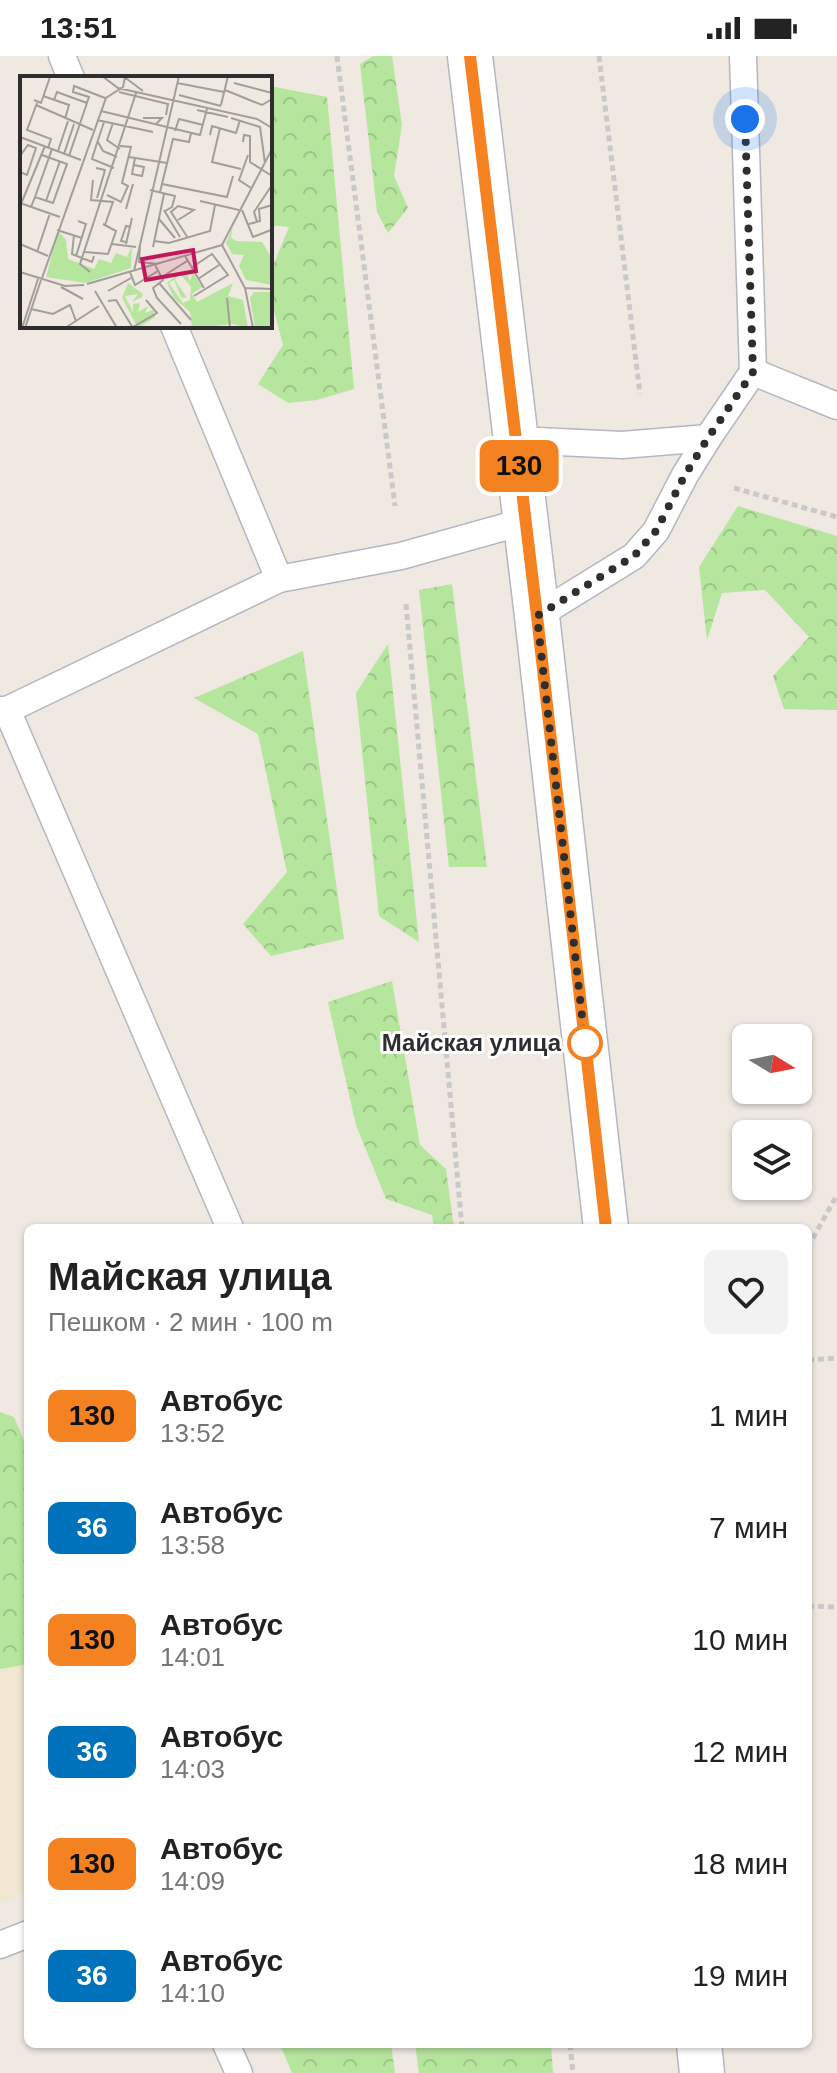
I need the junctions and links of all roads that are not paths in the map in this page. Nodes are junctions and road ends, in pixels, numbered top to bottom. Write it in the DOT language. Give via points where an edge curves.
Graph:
graph roads {
  1 [pos="62,56"];
  2 [pos="470,56"];
  3 [pos="743,56"];
  4 [pos="70,76"];
  5 [pos="175,328"];
  6 [pos="753,372"];
  7 [pos="837,406"];
  8 [pos="708,438"];
  9 [pos="516,440"];
  10 [pos="526,521"];
  11 [pos="279,579"];
  12 [pos="537,616"];
  13 [pos="4,710"];
  14 [pos="228,1224"];
  15 [pos="606,1224"];
  16 [pos="24,1936"];
  17 [pos="0,1945"];
  18 [pos="228,2048"];
  19 [pos="699,2048"];
  20 [pos="239,2073"];
  21 [pos="702,2073"];
  1 -- 4 [label="lane"];
  2 -- 9 [label="main road"];
  3 -- 6 [label="lane"];
  5 -- 11 [label="lane"];
  6 -- 7 [label="lane"];
  6 -- 8 [label="lane"];
  8 -- 9 [label="lane" via="622,445"];
  8 -- 12 [label="lane" via="656,531 634,556"];
  9 -- 10 [label="main road"];
  10 -- 11 [label="lane" via="401,556"];
  10 -- 12 [label="main road"];
  11 -- 13 [label="lane"];
  12 -- 15 [label="main road"];
  13 -- 14 [label="lane"];
  16 -- 17 [label="lane"];
  18 -- 20 [label="lane"];
  19 -- 21 [label="main road"];
}
